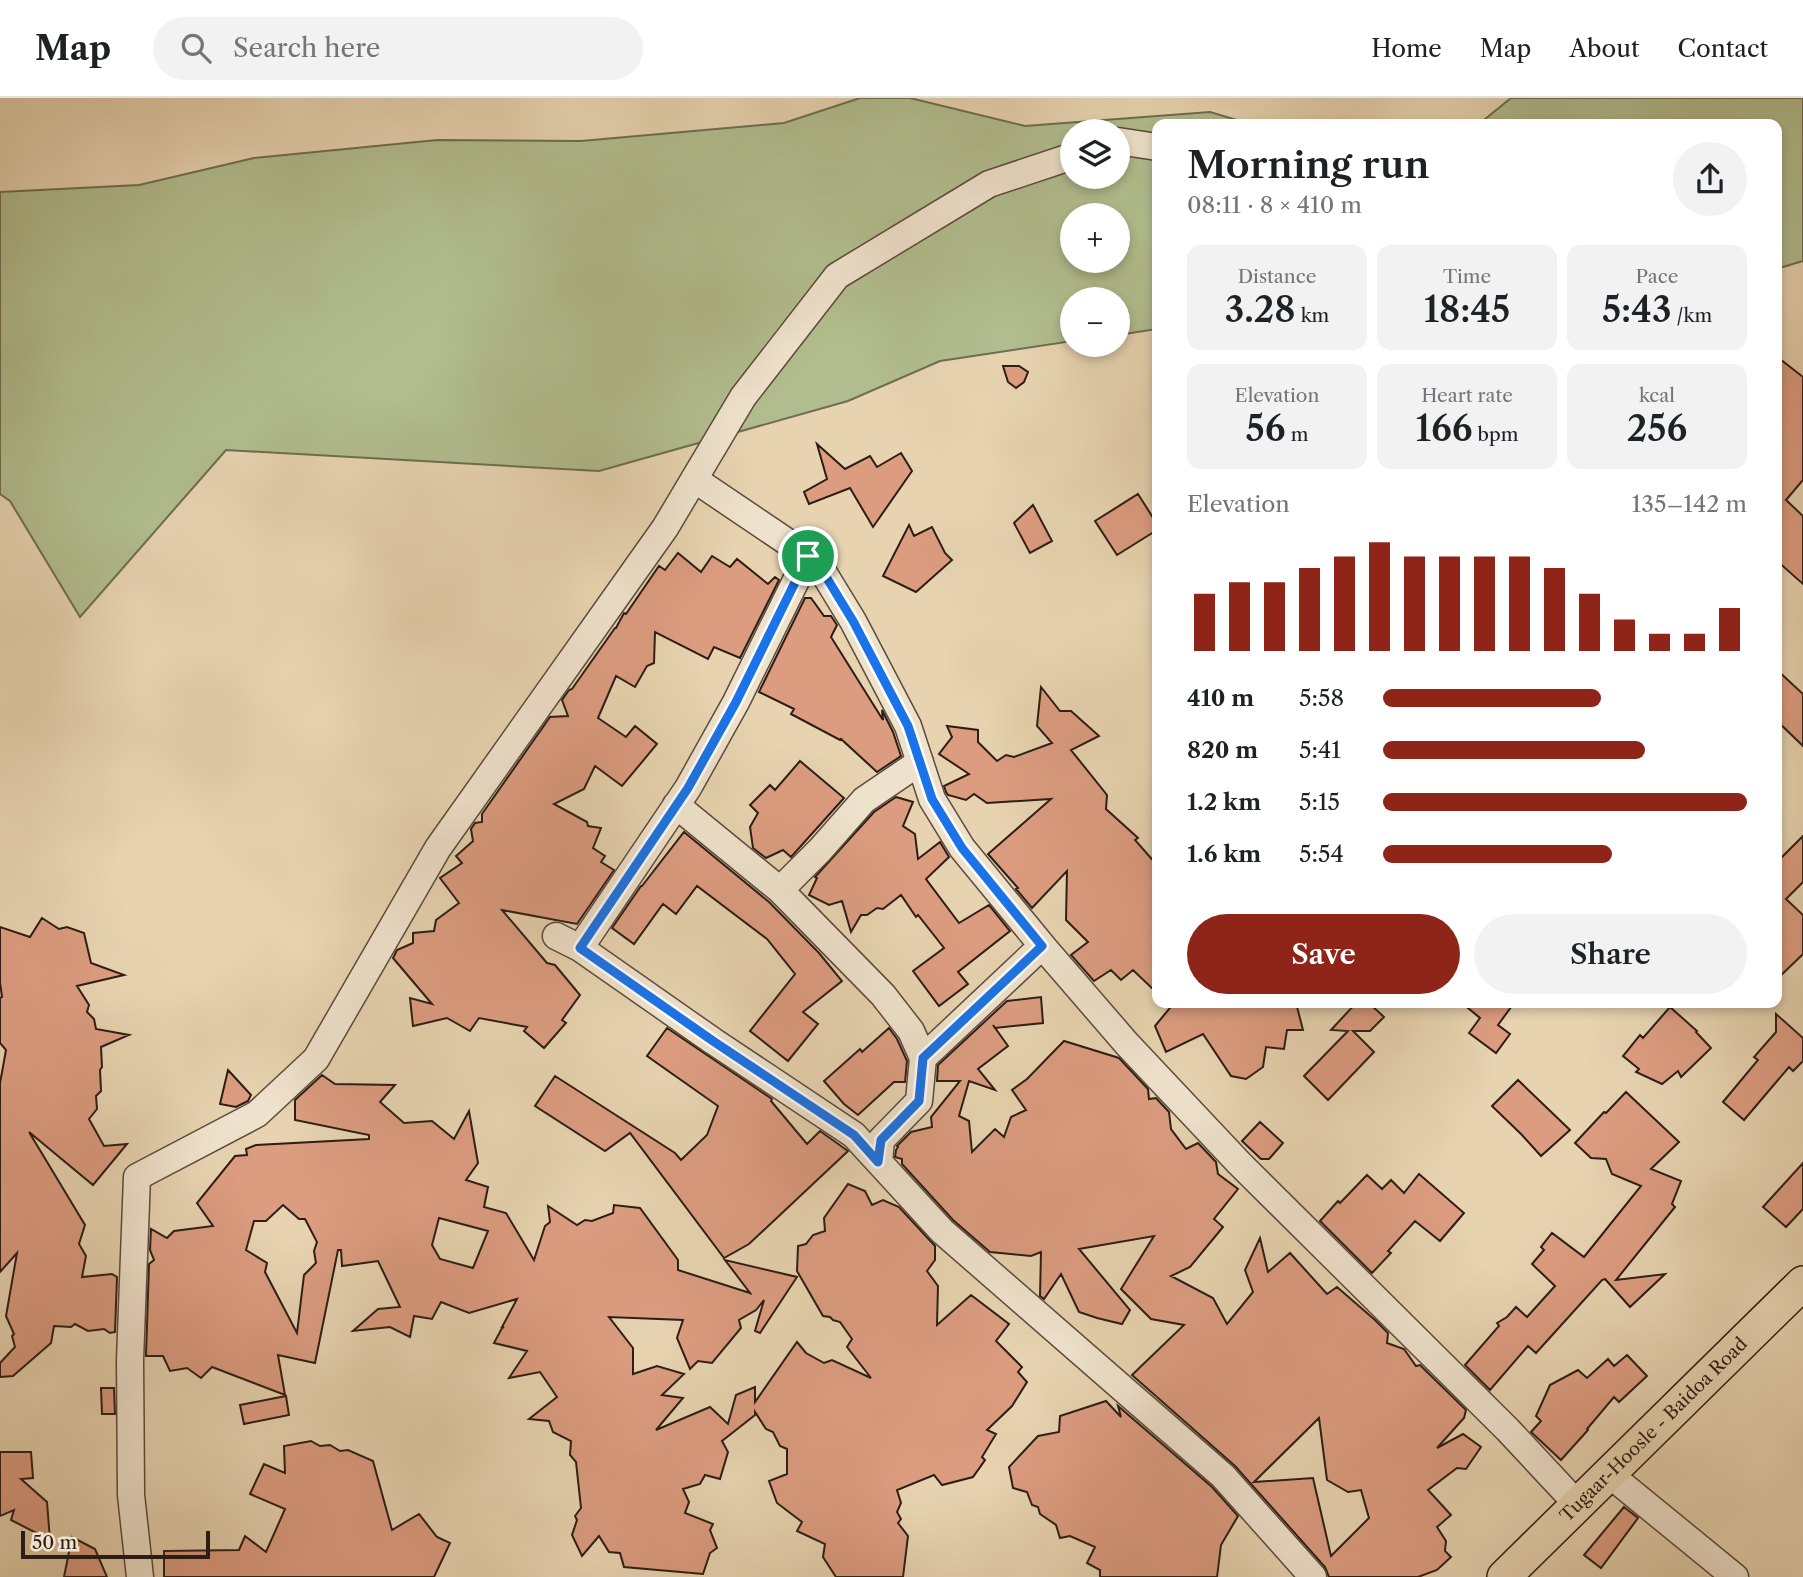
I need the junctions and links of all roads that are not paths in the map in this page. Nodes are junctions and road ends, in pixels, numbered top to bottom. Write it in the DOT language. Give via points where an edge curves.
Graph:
graph roads {
  1 [pos="1130,143"];
  2 [pos="1152,146"];
  3 [pos="1060,160"];
  4 [pos="694,479"];
  5 [pos="808,556"];
  6 [pos="920,762"];
  7 [pos="676,805"];
  8 [pos="780,890"];
  9 [pos="555,936"];
  10 [pos="1042,946"];
  11 [pos="580,948"];
  12 [pos="923,1058"];
  13 [pos="878,1162"];
  14 [pos="1803,1283"];
  15 [pos="1609,1474"];
  16 [pos="1578,1505"];
  17 [pos="140,1577"];
  18 [pos="1313,1577"];
  19 [pos="1504,1577"];
  20 [pos="1735,1577"];
  1 -- 2 [label="street"];
  3 -- 4 [label="street" via="989,184 837,276 743,397"];
  4 -- 5 [label="street"];
  4 -- 17 [label="street" via="665,528 438,848 316,1059 257,1114 137,1177 130,1360 131,1496"];
  5 -- 6 [label="street" via="817,562 853,621 908,726"];
  5 -- 7 [label="street" via="736,702"];
  6 -- 8 [label="street" via="864,800"];
  6 -- 10 [label="street" via="932,799 962,848"];
  7 -- 8 [label="street"];
  7 -- 11 [label="street"];
  8 -- 12 [label="street" via="883,995 911,1031"];
  9 -- 11 [label="street"];
  10 -- 12 [label="street"];
  10 -- 16 [label="street" via="1239,1163"];
  11 -- 13 [label="street" via="854,1135"];
  12 -- 13 [label="street" via="919,1101 881,1140"];
  13 -- 18 [label="street" via="942,1231 1223,1476"];
  14 -- 15 [label="main road, Tugaar-Hoosle - Baidoa Road"];
  15 -- 16 [label="main road, Tugaar-Hoosle - Baidoa Road"];
  15 -- 20 [label="street"];
  16 -- 19 [label="main road, Tugaar-Hoosle - Baidoa Road"];
}
